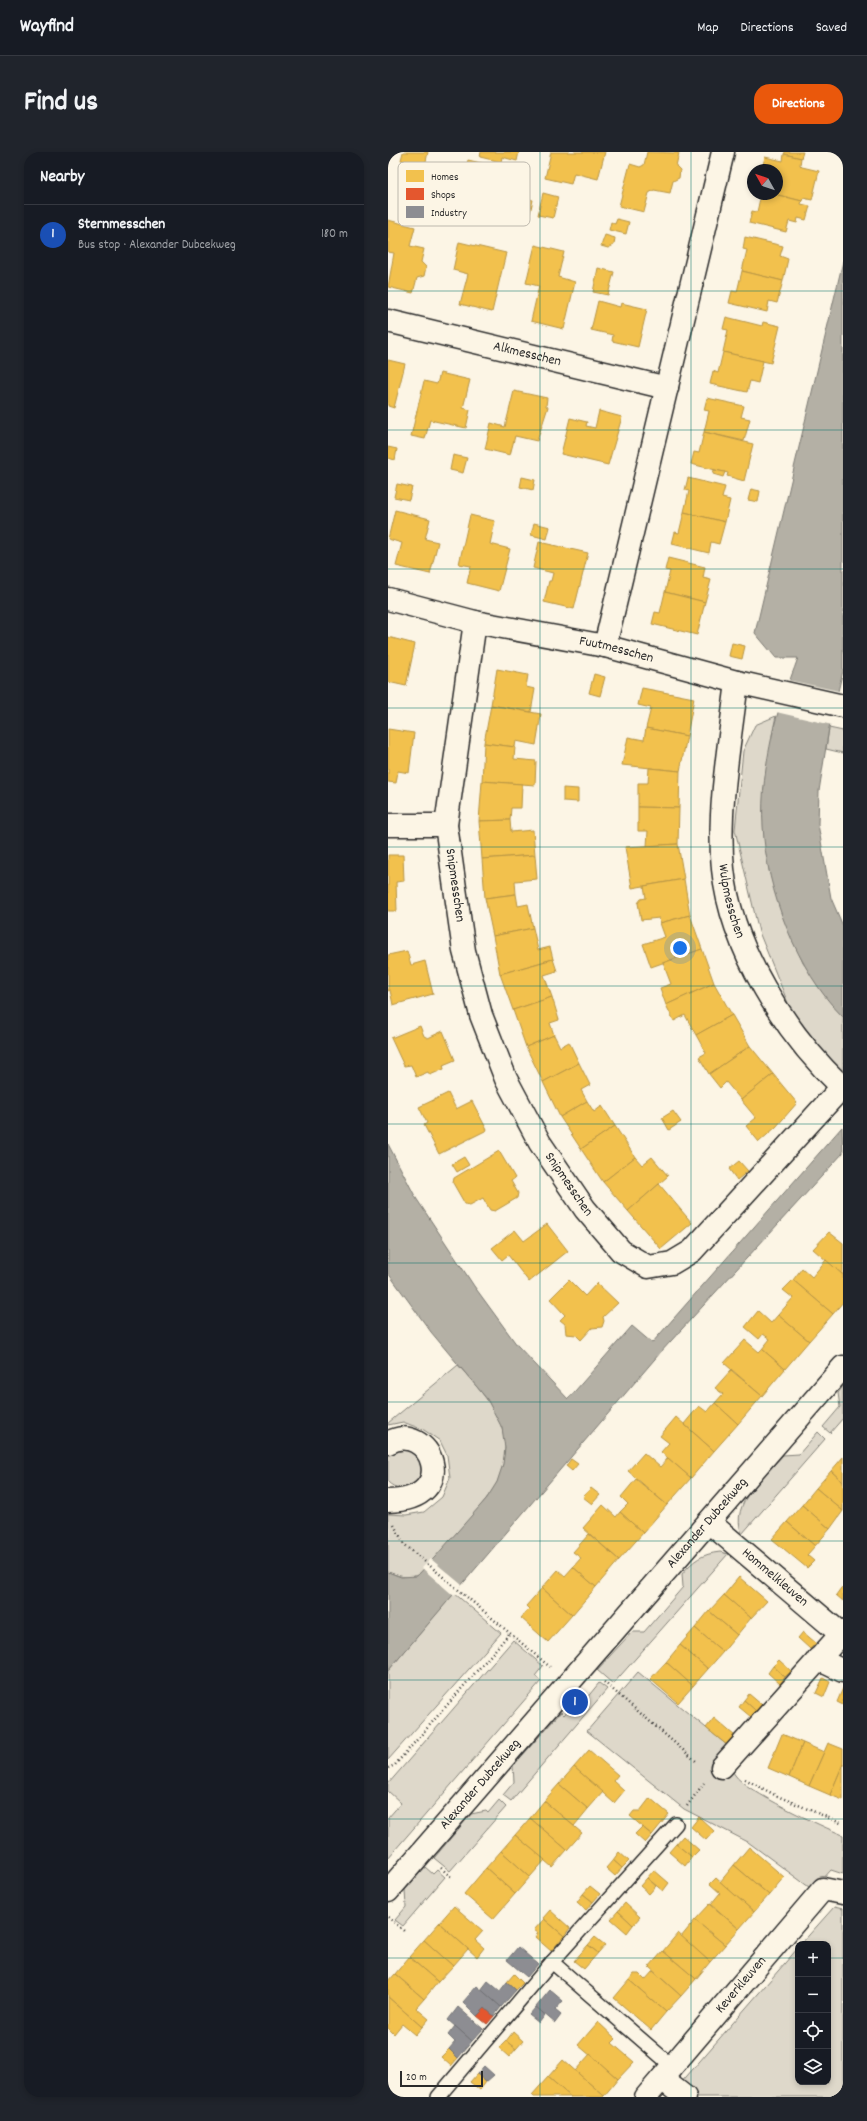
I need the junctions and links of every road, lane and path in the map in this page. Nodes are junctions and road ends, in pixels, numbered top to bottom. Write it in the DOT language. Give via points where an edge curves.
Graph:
graph roads {
  1 [pos="723,152"];
  2 [pos="388,321"];
  3 [pos="667,388"];
  4 [pos="388,599"];
  5 [pos="474,622"];
  6 [pos="605,646"];
  7 [pos="737,682"];
  8 [pos="842,706"];
  9 [pos="388,825"];
  10 [pos="446,825"];
  11 [pos="842,1088"];
  12 [pos="843,1367"];
  13 [pos="388,1443"];
  14 [pos="388,1501"];
  15 [pos="393,1522"];
  16 [pos="708,1522"];
  17 [pos="842,1633"];
  18 [pos="509,1634"];
  19 [pos="818,1659"];
  20 [pos="843,1671"];
  21 [pos="572,1679"];
  22 [pos="613,1690"];
  23 [pos="388,1768"];
  24 [pos="717,1771"];
  25 [pos="676,1824"];
  26 [pos="843,1824"];
  27 [pos="388,1890"];
  28 [pos="843,1893"];
  29 [pos="388,1917"];
  30 [pos="404,1931"];
  31 [pos="552,1962"];
  32 [pos="668,2073"];
  33 [pos="438,2097"];
  34 [pos="646,2097"];
  35 [pos="685,2097"];
  1 -- 3 [label="street"];
  2 -- 3 [label="street, Alkmesschen"];
  3 -- 6 [label="street"];
  4 -- 5 [label="street, Fuutmesschen"];
  5 -- 6 [label="street, Fuutmesschen"];
  5 -- 10 [label="street, Snipmesschen"];
  6 -- 7 [label="street, Fuutmesschen"];
  7 -- 8 [label="street, Fuutmesschen"];
  7 -- 11 [label="street, Wulpmesschen" via="724,789 723,869 736,928 781,1016 796,1037"];
  9 -- 10 [label="street"];
  10 -- 11 [label="street, Snipmesschen" via="464,951 481,1015 506,1079 540,1143 585,1209 621,1252 648,1267 672,1263 692,1251"];
  12 -- 16 [label="street, Alexander Dubcekweg"];
  13 -- 14 [label="street" via="405,1438 423,1445 433,1462 433,1477 426,1490 411,1499"];
  15 -- 18 [label="path" via="404,1544"];
  16 -- 17 [label="street, Hommelkleuven"];
  16 -- 21 [label="street, Alexander Dubcekweg"];
  17 -- 19 [label="street, Hommelkleuven"];
  18 -- 21 [label="path" via="555,1671"];
  18 -- 23 [label="path" via="395,1765"];
  19 -- 20 [label="street"];
  19 -- 24 [label="street, Hommelkleuven"];
  21 -- 27 [label="street, Alexander Dubcekweg"];
  22 -- 24 [label="path"];
  24 -- 25 [label="path" via="690,1801"];
  24 -- 26 [label="path"];
  25 -- 31 [label="lane"];
  28 -- 32 [label="street, Keverkleuven" via="823,1889"];
  29 -- 30 [label="path"];
  31 -- 32 [label="lane"];
  31 -- 33 [label="lane"];
  32 -- 34 [label="street, Keverkleuven"];
  32 -- 35 [label="street"];
}
